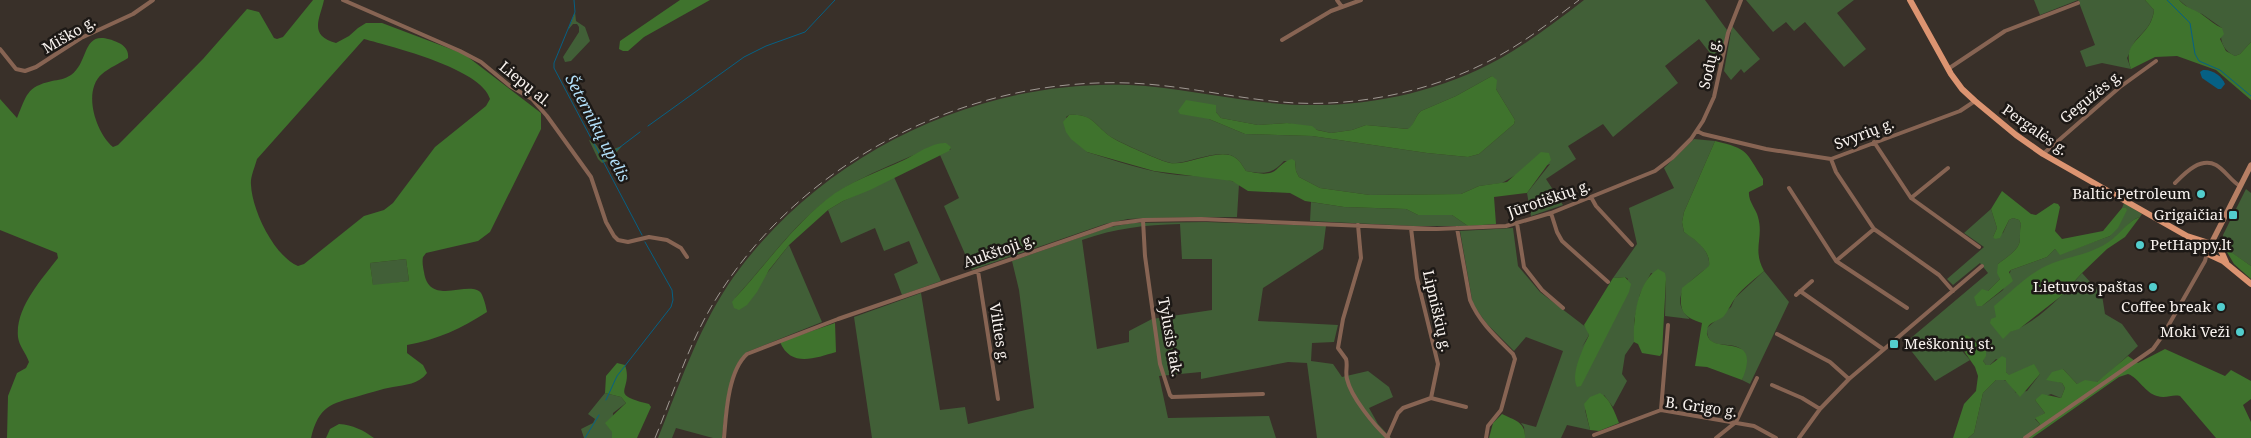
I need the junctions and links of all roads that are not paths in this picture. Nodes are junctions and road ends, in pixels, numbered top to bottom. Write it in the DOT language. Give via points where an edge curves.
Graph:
graph roads {
  1 [pos="154,0"];
  2 [pos="343,0"];
  3 [pos="1338,0"];
  4 [pos="1361,0"];
  5 [pos="1741,0"];
  6 [pos="1910,0"];
  7 [pos="2078,3"];
  8 [pos="1342,7"];
  9 [pos="1282,40"];
  10 [pos="0,49"];
  11 [pos="2156,61"];
  12 [pos="1948,69"];
  13 [pos="1976,102"];
  14 [pos="1697,131"];
  15 [pos="1874,142"];
  16 [pos="2043,154"];
  17 [pos="1830,159"];
  18 [pos="2251,165"];
  19 [pos="1948,168"];
  20 [pos="2175,183"];
  21 [pos="2240,186"];
  22 [pos="1789,188"];
  23 [pos="1591,197"];
  24 [pos="1911,198"];
  25 [pos="1552,213"];
  26 [pos="1143,220"];
  27 [pos="1517,223"];
  28 [pos="1358,224"];
  29 [pos="1412,228"];
  30 [pos="1457,228"];
  31 [pos="1874,229"];
  32 [pos="2188,237"];
  33 [pos="2213,243"];
  34 [pos="1632,245"];
  35 [pos="1979,247"];
  36 [pos="2220,251"];
  37 [pos="2210,254"];
  38 [pos="687,257"];
  39 [pos="1836,261"];
  40 [pos="1982,266"];
  41 [pos="2230,267"];
  42 [pos="978,271"];
  43 [pos="1812,281"];
  44 [pos="1608,282"];
  45 [pos="2251,284"];
  46 [pos="1953,290"];
  47 [pos="1800,291"];
  48 [pos="1796,295"];
  49 [pos="1563,308"];
  50 [pos="1907,308"];
  51 [pos="1668,325"];
  52 [pos="1777,334"];
  53 [pos="1883,350"];
  54 [pos="1757,378"];
  55 [pos="1849,379"];
  56 [pos="1772,385"];
  57 [pos="1263,394"];
  58 [pos="1431,398"];
  59 [pos="998,399"];
  60 [pos="1466,407"];
  61 [pos="1820,409"];
  62 [pos="1661,410"];
  63 [pos="1736,422"];
  64 [pos="1594,435"];
  65 [pos="724,438"];
  66 [pos="1388,438"];
  67 [pos="1486,438"];
  68 [pos="1716,438"];
  69 [pos="1776,438"];
  70 [pos="1799,438"];
  71 [pos="2025,438"];
  1 -- 10 [label="street, Miško g." via="134,14 81,38 30,70 16,69"];
  2 -- 38 [label="street, Liepų al." via="481,62 532,99 591,177 614,236 624,242 649,237 667,240 681,248"];
  3 -- 8 [label="street"];
  4 -- 8 [label="street"];
  5 -- 14 [label="street, Sodų g." via="1728,33 1718,85"];
  6 -- 12 [label="main road, Pergalės g."];
  7 -- 12 [label="street" via="2005,31"];
  8 -- 9 [label="street"];
  11 -- 16 [label="street, Gegužės g." via="2120,87"];
  12 -- 13 [label="main road, Pergalės g."];
  13 -- 15 [label="street, Svyrių g." via="1960,111"];
  13 -- 16 [label="main road, Pergalės g."];
  14 -- 17 [label="street, Svyrių g."];
  14 -- 23 [label="street, Jūrotiškių g." via="1655,171"];
  15 -- 17 [label="street, Svyrių g."];
  15 -- 24 [label="street"];
  16 -- 32 [label="main road, Pergalės g."];
  17 -- 31 [label="street"];
  18 -- 21 [label="street"];
  19 -- 24 [label="street"];
  20 -- 21 [label="street" via="2205,163 2216,166"];
  21 -- 33 [label="street"];
  22 -- 39 [label="street"];
  23 -- 25 [label="street, Jūrotiškių g."];
  23 -- 34 [label="street"];
  24 -- 35 [label="street"];
  25 -- 27 [label="street, Jūrotiškių g."];
  25 -- 44 [label="street" via="1562,241"];
  26 -- 28 [label="street, Aukštoji g."];
  26 -- 42 [label="street, Aukštoji g." via="1102,227"];
  26 -- 57 [label="street, Tylusis tak." via="1160,364 1170,395"];
  27 -- 30 [label="street, Jūrotiškių g."];
  27 -- 49 [label="street" via="1524,267"];
  28 -- 29 [label="street, Jūrotiškių g."];
  28 -- 66 [label="street" via="1361,258 1338,348 1346,359 1349,387"];
  29 -- 30 [label="street, Jūrotiškių g."];
  29 -- 58 [label="street, Lipniškių g." via="1417,278 1438,364"];
  30 -- 67 [label="street" via="1470,300 1486,326 1515,359 1501,410 1488,426"];
  31 -- 39 [label="street"];
  31 -- 46 [label="street" via="1939,275"];
  32 -- 33 [label="main road, Pergalės g."];
  32 -- 37 [label="main road, Pergalės g."];
  33 -- 36 [label="main road, Pergalės g."];
  33 -- 37 [label="main road"];
  36 -- 37 [label="main road"];
  36 -- 41 [label="main road, Pergalės g."];
  37 -- 41 [label="main road, Pergalės g."];
  37 -- 71 [label="street" via="2153,349"];
  39 -- 50 [label="street"];
  40 -- 46 [label="street"];
  41 -- 45 [label="main road, Pergalės g."];
  42 -- 59 [label="street, Vilties g."];
  42 -- 65 [label="street, Aukštoji g." via="747,354 738,366 732,385"];
  43 -- 47 [label="street"];
  46 -- 53 [label="street"];
  47 -- 48 [label="street"];
  47 -- 53 [label="street"];
  51 -- 62 [label="street"];
  52 -- 55 [label="street" via="1830,362"];
  53 -- 55 [label="street"];
  54 -- 63 [label="street"];
  55 -- 61 [label="street"];
  56 -- 61 [label="street"];
  58 -- 60 [label="street"];
  58 -- 66 [label="street" via="1403,408"];
  61 -- 70 [label="street"];
  62 -- 63 [label="street, B. Grigo g."];
  62 -- 64 [label="street, B. Grigo g."];
  63 -- 68 [label="street"];
  63 -- 69 [label="street, B. Grigo g." via="1754,426"];
}
